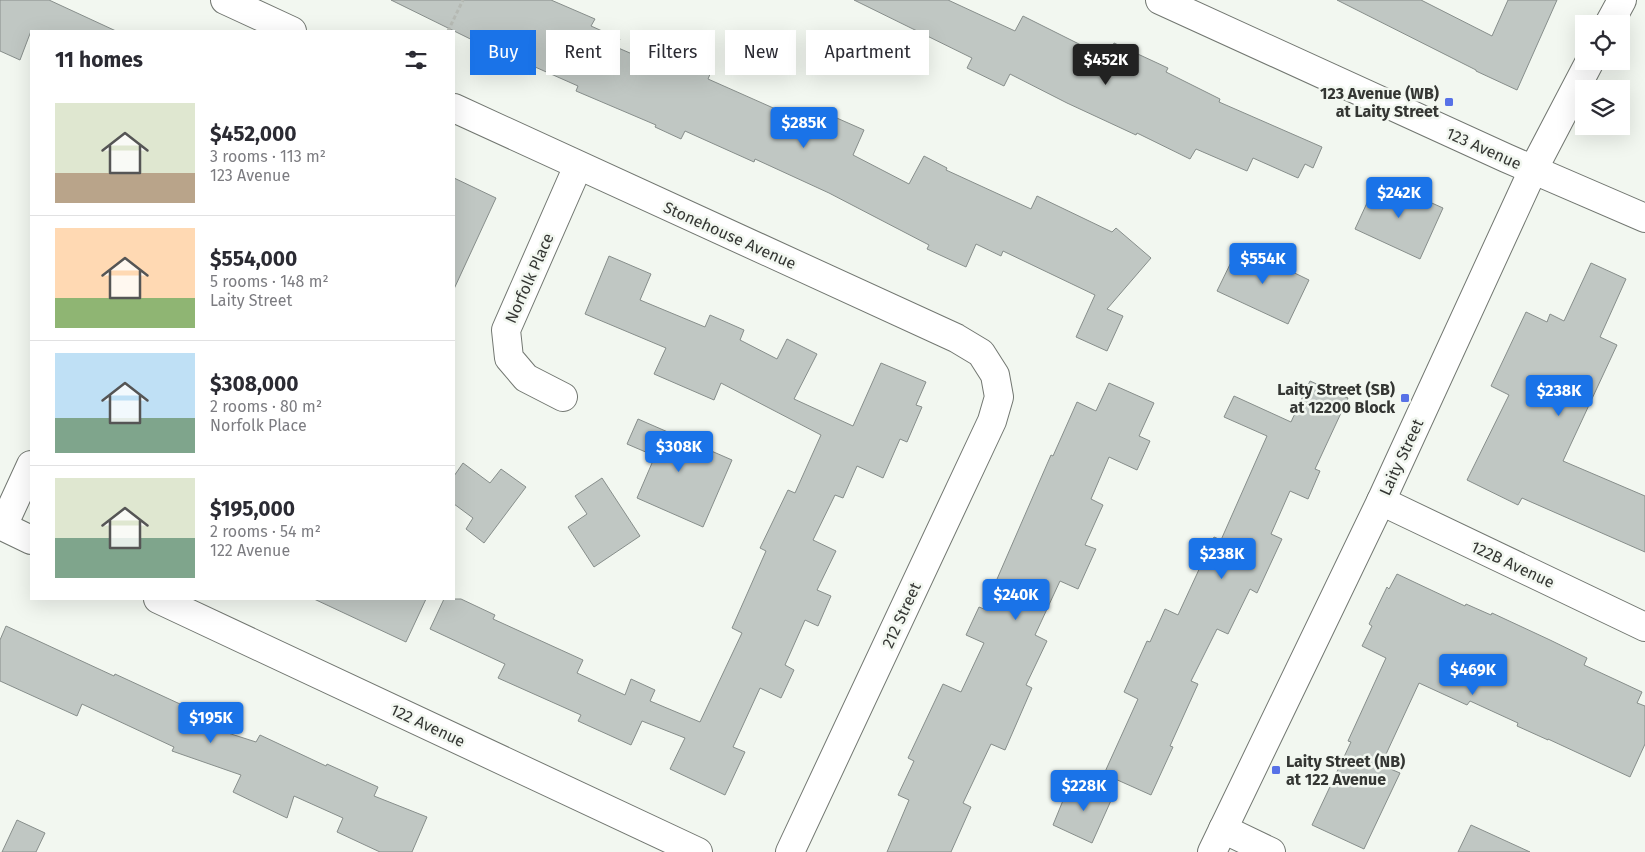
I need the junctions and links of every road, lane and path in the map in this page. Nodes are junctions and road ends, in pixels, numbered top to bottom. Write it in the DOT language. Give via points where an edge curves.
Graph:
graph roads {
  1 [pos="225,0"];
  2 [pos="462,0"];
  3 [pos="1160,0"];
  4 [pos="1622,0"];
  5 [pos="1614,15"];
  6 [pos="290,30"];
  7 [pos="448,30"];
  8 [pos="1585,70"];
  9 [pos="455,108"];
  10 [pos="578,166"];
  11 [pos="1533,170"];
  12 [pos="1645,218"];
  13 [pos="995,376"];
  14 [pos="563,397"];
  15 [pos="30,467"];
  16 [pos="1381,501"];
  17 [pos="2,526"];
  18 [pos="30,540"];
  19 [pos="160,600"];
  20 [pos="1645,627"];
  21 [pos="1217,840"];
  22 [pos="698,852"];
  23 [pos="790,852"];
  24 [pos="1272,852"];
  1 -- 6 [label="street"];
  2 -- 7 [label="path"];
  3 -- 11 [label="street, 123 Avenue"];
  4 -- 5 [label="street"];
  8 -- 11 [label="street, Laity Street"];
  9 -- 10 [label="street, Stonehouse Avenue"];
  10 -- 13 [label="street, Stonehouse Avenue" via="956,338 981,353"];
  10 -- 14 [label="street, Norfolk Place" via="506,330 509,358 526,378"];
  11 -- 12 [label="street, 123 Avenue"];
  11 -- 16 [label="street, Laity Street"];
  13 -- 23 [label="street, 212 Street" via="999,397 992,421"];
  15 -- 17 [label="street"];
  16 -- 20 [label="street, 122B Avenue"];
  16 -- 21 [label="street, Laity Street"];
  17 -- 18 [label="street"];
  19 -- 22 [label="street, 122 Avenue"];
  21 -- 24 [label="street"];
}
